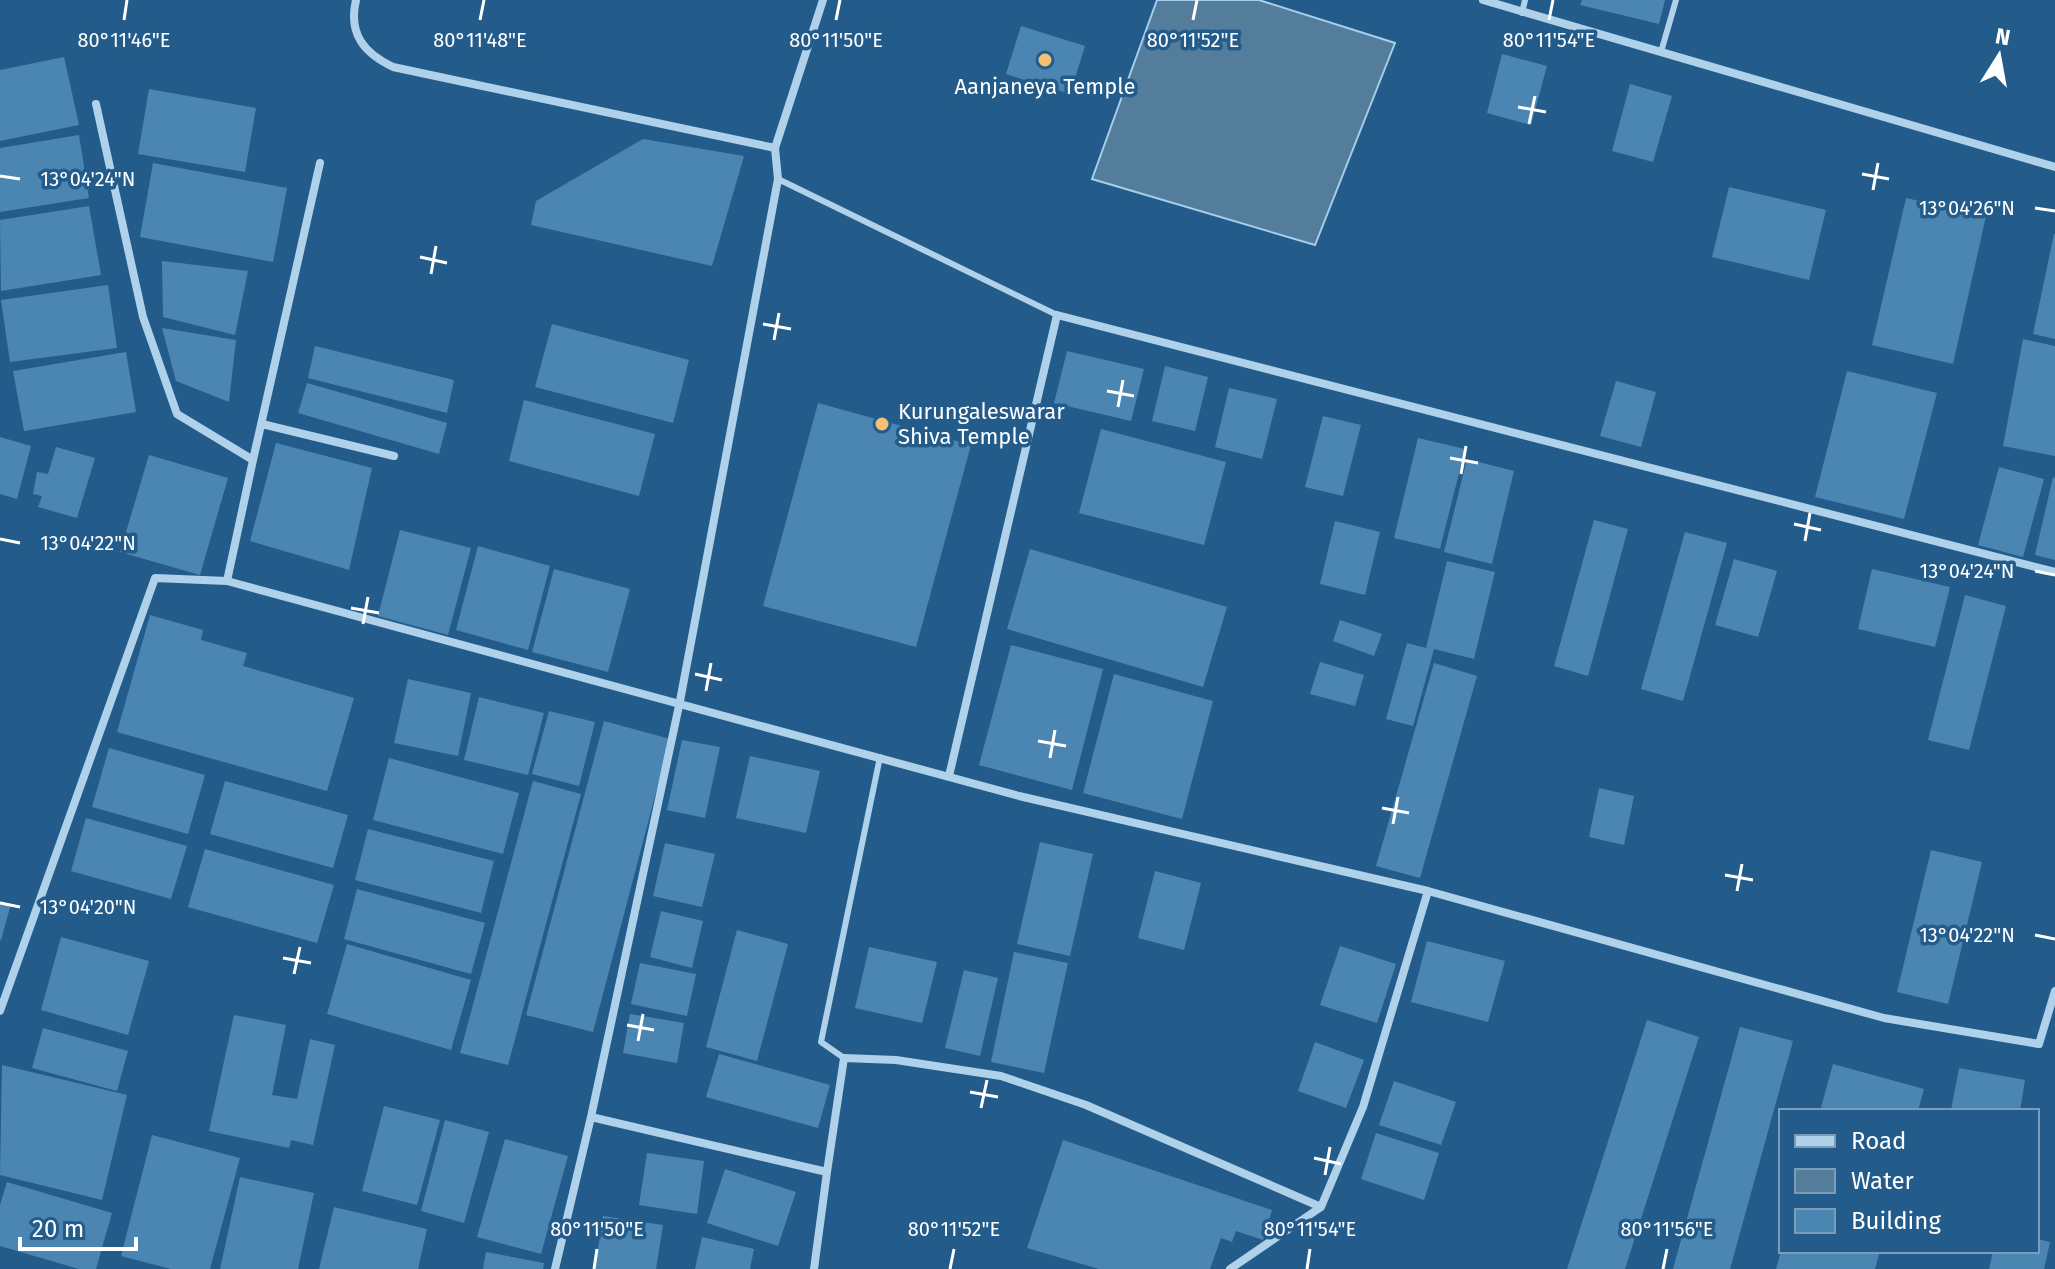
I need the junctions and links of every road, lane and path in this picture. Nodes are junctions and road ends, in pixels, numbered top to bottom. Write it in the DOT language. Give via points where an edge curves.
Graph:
graph roads {
  1 [pos="356,0"];
  2 [pos="823,0"];
  3 [pos="1483,0"];
  4 [pos="1525,0"];
  5 [pos="1676,0"];
  6 [pos="1522,13"];
  7 [pos="1661,52"];
  8 [pos="96,104"];
  9 [pos="775,148"];
  10 [pos="320,163"];
  11 [pos="2055,167"];
  12 [pos="778,179"];
  13 [pos="1057,315"];
  14 [pos="262,424"];
  15 [pos="394,456"];
  16 [pos="253,460"];
  17 [pos="2055,572"];
  18 [pos="227,581"];
  19 [pos="680,701"];
  20 [pos="880,757"];
  21 [pos="949,776"];
  22 [pos="1428,891"];
  23 [pos="2055,991"];
  24 [pos="0,1011"];
  25 [pos="844,1058"];
  26 [pos="591,1117"];
  27 [pos="827,1172"];
  28 [pos="1321,1207"];
  29 [pos="555,1269"];
  30 [pos="814,1269"];
  31 [pos="1230,1269"];
  1 -- 9 [label="street" via="356,37 372,57 393,67"];
  2 -- 9 [label="street"];
  3 -- 6 [label="street"];
  4 -- 6 [label="lane"];
  5 -- 7 [label="lane"];
  6 -- 7 [label="street"];
  7 -- 11 [label="street"];
  8 -- 16 [label="street" via="143,317 177,414"];
  9 -- 12 [label="street"];
  10 -- 14 [label="street"];
  12 -- 13 [label="lane"];
  12 -- 19 [label="street"];
  13 -- 17 [label="street"];
  13 -- 21 [label="street"];
  14 -- 15 [label="street"];
  14 -- 16 [label="street"];
  16 -- 18 [label="street"];
  18 -- 19 [label="street"];
  18 -- 24 [label="street" via="155,578"];
  19 -- 20 [label="street"];
  19 -- 26 [label="street"];
  20 -- 21 [label="street"];
  20 -- 25 [label="lane" via="821,1042"];
  21 -- 22 [label="street"];
  22 -- 23 [label="street" via="1884,1018 2039,1044"];
  22 -- 28 [label="street" via="1363,1107"];
  25 -- 27 [label="street"];
  25 -- 28 [label="street" via="1001,1076 1086,1105"];
  26 -- 27 [label="street"];
  26 -- 29 [label="street"];
  27 -- 30 [label="street"];
  28 -- 31 [label="street"];
}
